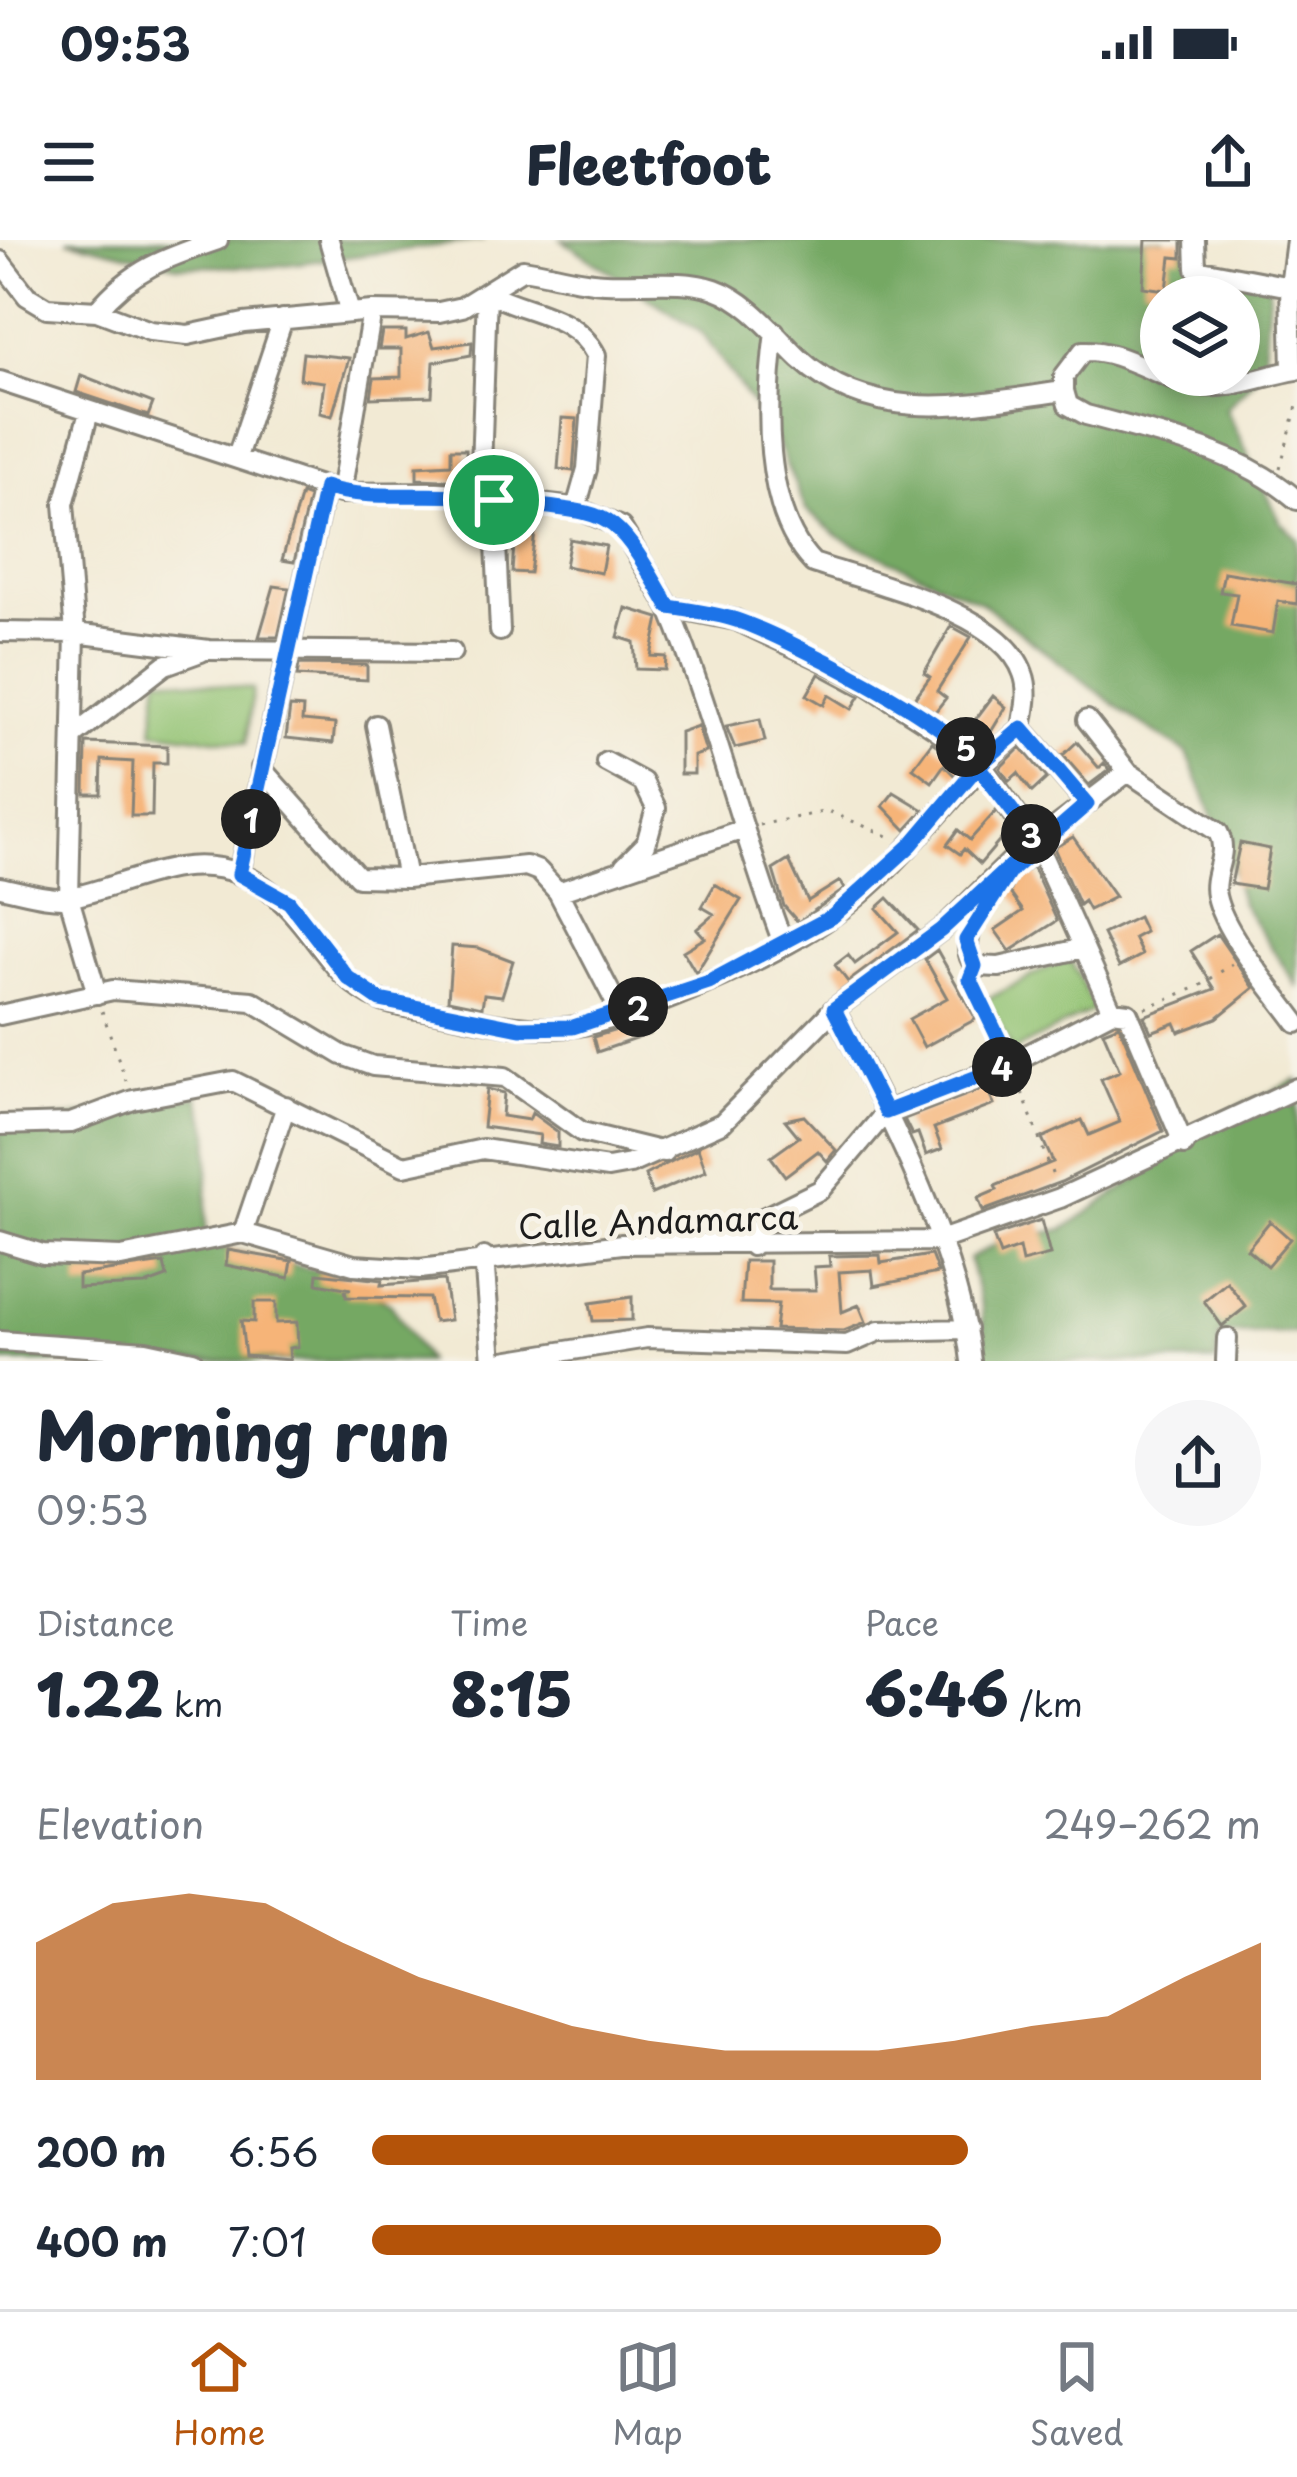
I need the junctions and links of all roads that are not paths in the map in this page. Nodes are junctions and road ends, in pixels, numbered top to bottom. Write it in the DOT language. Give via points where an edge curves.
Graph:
graph roads {
  1 [pos="218,240"];
  2 [pos="329,240"];
  3 [pos="1195,240"];
  4 [pos="1296,240"];
  5 [pos="0,261"];
  6 [pos="1290,287"];
  7 [pos="487,292"];
  8 [pos="97,311"];
  9 [pos="372,311"];
  10 [pos="350,313"];
  11 [pos="283,319"];
  12 [pos="775,332"];
  13 [pos="1294,370"];
  14 [pos="0,381"];
  15 [pos="1064,391"];
  16 [pos="89,412"];
  17 [pos="237,457"];
  18 [pos="333,490"];
  19 [pos="487,499"];
  20 [pos="1297,500"];
  21 [pos="576,508"];
  22 [pos="669,607"];
  23 [pos="0,632"];
  24 [pos="500,632"];
  25 [pos="75,633"];
  26 [pos="209,650"];
  27 [pos="286,650"];
  28 [pos="452,652"];
  29 [pos="1088,720"];
  30 [pos="376,725"];
  31 [pos="1022,728"];
  32 [pos="76,734"];
  33 [pos="606,762"];
  34 [pos="978,766"];
  35 [pos="261,768"];
  36 [pos="1128,772"];
  37 [pos="1087,804"];
  38 [pos="741,830"];
  39 [pos="1036,842"];
  40 [pos="620,869"];
  41 [pos="239,874"];
  42 [pos="407,878"];
  43 [pos="0,887"];
  44 [pos="558,892"];
  45 [pos="69,898"];
  46 [pos="782,943"];
  47 [pos="1084,948"];
  48 [pos="97,994"];
  49 [pos="834,1009"];
  50 [pos="1120,1012"];
  51 [pos="621,1013"];
  52 [pos="0,1015"];
  53 [pos="1297,1023"];
  54 [pos="1297,1088"];
  55 [pos="286,1106"];
  56 [pos="886,1112"];
  57 [pos="0,1125"];
  58 [pos="1184,1145"];
  59 [pos="664,1152"];
  60 [pos="243,1233"];
  61 [pos="0,1241"];
  62 [pos="938,1241"];
  63 [pos="752,1246"];
  64 [pos="484,1257"];
  65 [pos="967,1329"];
  66 [pos="1227,1338"];
  67 [pos="0,1341"];
  68 [pos="798,1351"];
  69 [pos="193,1361"];
  70 [pos="492,1361"];
  71 [pos="504,1361"];
  72 [pos="970,1361"];
  73 [pos="1226,1361"];
  1 -- 8 [label="street" via="146,265"];
  2 -- 10 [label="street"];
  3 -- 6 [label="street" via="1196,269"];
  4 -- 6 [label="street"];
  5 -- 8 [label="street" via="47,308"];
  6 -- 13 [label="street"];
  7 -- 9 [label="street" via="439,312"];
  7 -- 12 [label="street" via="523,269 598,283 705,287"];
  7 -- 19 [label="street"];
  7 -- 21 [label="street" via="549,314 596,355"];
  8 -- 11 [label="street" via="188,335"];
  9 -- 10 [label="street"];
  9 -- 18 [label="street"];
  10 -- 11 [label="street"];
  11 -- 17 [label="street"];
  12 -- 15 [label="street" via="816,370 879,400 963,408"];
  12 -- 31 [label="street" via="766,398 772,456 798,548 813,563 974,621 1007,646 1028,692"];
  13 -- 15 [label="street" via="1205,386 1083,351 1064,376"];
  14 -- 16 [label="street"];
  15 -- 20 [label="street" via="1086,416 1229,458"];
  16 -- 17 [label="street"];
  16 -- 25 [label="street" via="64,504"];
  17 -- 18 [label="street"];
  18 -- 19 [label="street"];
  18 -- 27 [label="street"];
  19 -- 21 [label="street"];
  19 -- 24 [label="street"];
  21 -- 22 [label="street" via="621,527"];
  22 -- 34 [label="street" via="736,620 851,674 952,736"];
  22 -- 38 [label="street" via="696,671"];
  23 -- 25 [label="street"];
  25 -- 26 [label="street"];
  25 -- 32 [label="street"];
  26 -- 27 [label="street"];
  26 -- 32 [label="street" via="165,665"];
  27 -- 28 [label="street"];
  27 -- 35 [label="street"];
  29 -- 36 [label="street"];
  30 -- 42 [label="street"];
  31 -- 34 [label="street"];
  31 -- 37 [label="street"];
  32 -- 45 [label="street"];
  33 -- 40 [label="street" via="643,782 656,808 646,844"];
  34 -- 39 [label="street"];
  34 -- 46 [label="street" via="911,845 833,916"];
  35 -- 41 [label="street"];
  35 -- 42 [label="street" via="358,877"];
  36 -- 37 [label="street"];
  36 -- 53 [label="street" via="1218,832 1216,899"];
  37 -- 39 [label="street"];
  38 -- 40 [label="street"];
  38 -- 46 [label="street"];
  39 -- 47 [label="street"];
  39 -- 47 [label="street" via="966,940 975,966"];
  39 -- 49 [label="street" via="941,930"];
  40 -- 44 [label="street"];
  41 -- 45 [label="street" via="144,873"];
  41 -- 51 [label="street" via="289,902 348,978 380,1000 520,1028 573,1027"];
  42 -- 44 [label="street" via="526,866"];
  43 -- 45 [label="street"];
  44 -- 51 [label="street"];
  45 -- 48 [label="street"];
  46 -- 51 [label="street" via="709,982"];
  47 -- 50 [label="street"];
  48 -- 52 [label="street"];
  48 -- 59 [label="street" via="158,989 252,1000 342,1055 373,1066 505,1077 582,1132"];
  49 -- 56 [label="street"];
  49 -- 59 [label="street" via="722,1123"];
  50 -- 56 [label="street"];
  50 -- 58 [label="street"];
  54 -- 58 [label="street, Calle Andamarca"];
  55 -- 57 [label="street" via="233,1081 133,1100 70,1123"];
  55 -- 59 [label="street" via="404,1166 483,1148 608,1168"];
  55 -- 60 [label="street"];
  56 -- 62 [label="street"];
  56 -- 63 [label="street" via="820,1190 763,1218"];
  58 -- 62 [label="street, Calle Andamarca"];
  60 -- 61 [label="street, Calle Andamarca" via="121,1257 44,1254"];
  60 -- 64 [label="street, Calle Andamarca" via="354,1265 420,1269"];
  62 -- 63 [label="street, Calle Andamarca"];
  62 -- 65 [label="street"];
  63 -- 64 [label="street, Calle Andamarca" via="622,1244"];
  64 -- 70 [label="street"];
  65 -- 68 [label="street" via="879,1331"];
  65 -- 72 [label="street"];
  66 -- 73 [label="street"];
  67 -- 69 [label="street"];
  68 -- 71 [label="street" via="646,1338"];
}
